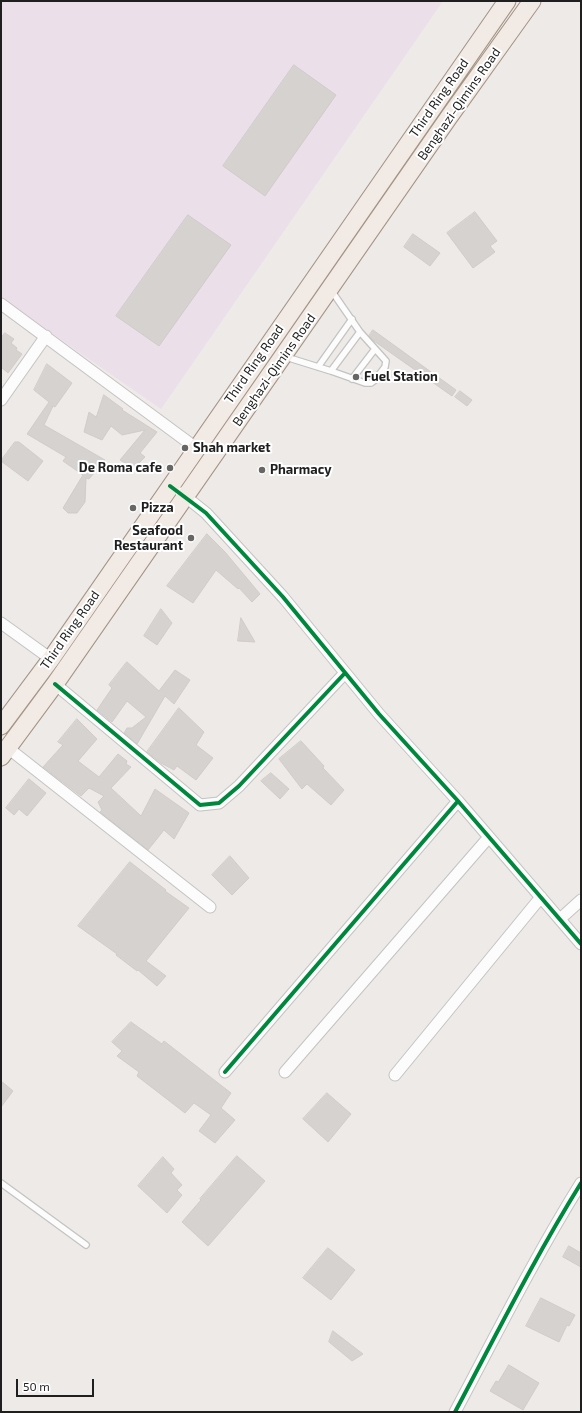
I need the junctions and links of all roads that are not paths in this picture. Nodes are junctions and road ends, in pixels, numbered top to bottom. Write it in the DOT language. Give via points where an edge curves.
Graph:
graph roads {
  1 [pos="507,1"];
  2 [pos="532,1"];
  3 [pos="330,289"];
  4 [pos="1,304"];
  5 [pos="352,320"];
  6 [pos="360,332"];
  7 [pos="46,336"];
  8 [pos="375,349"];
  9 [pos="283,356"];
  10 [pos="318,367"];
  11 [pos="331,371"];
  12 [pos="352,379"];
  13 [pos="1,400"];
  14 [pos="196,448"];
  15 [pos="170,486"];
  16 [pos="185,496"];
  17 [pos="1,623"];
  18 [pos="51,660"];
  19 [pos="345,673"];
  20 [pos="56,684"];
  21 [pos="1,726"];
  22 [pos="5,753"];
  23 [pos="458,801"];
  24 [pos="489,837"];
  25 [pos="541,897"];
  26 [pos="581,900"];
  27 [pos="210,907"];
  28 [pos="560,919"];
  29 [pos="581,944"];
  30 [pos="225,1072"];
  31 [pos="285,1072"];
  32 [pos="395,1075"];
  33 [pos="1,1183"];
  34 [pos="581,1183"];
  35 [pos="86,1245"];
  36 [pos="455,1412"];
  1 -- 14 [label="main road, Third Ring Road"];
  2 -- 3 [label="main road, Benghazi-Qimins Road"];
  3 -- 5 [label="lane"];
  3 -- 9 [label="main road, Benghazi-Qimins Road"];
  4 -- 7 [label="street"];
  5 -- 6 [label="lane"];
  5 -- 10 [label="lane"];
  6 -- 8 [label="lane"];
  6 -- 11 [label="lane"];
  7 -- 13 [label="street"];
  7 -- 14 [label="street"];
  8 -- 12 [label="lane"];
  8 -- 12 [label="lane" via="386,361 385,367 371,383"];
  9 -- 10 [label="lane"];
  9 -- 16 [label="main road, Benghazi-Qimins Road"];
  10 -- 11 [label="lane"];
  11 -- 12 [label="lane"];
  14 -- 15 [label="main road, Third Ring Road"];
  15 -- 16 [label="street"];
  15 -- 18 [label="main road, Third Ring Road"];
  16 -- 19 [label="street" via="206,513 283,597"];
  16 -- 20 [label="main road, Benghazi-Qimins Road"];
  17 -- 18 [label="street"];
  18 -- 21 [label="main road, Third Ring Road"];
  19 -- 20 [label="street" via="239,786 219,803 200,804"];
  19 -- 23 [label="street"];
  20 -- 22 [label="main road, Benghazi-Qimins Road"];
  22 -- 27 [label="street"];
  23 -- 24 [label="street"];
  23 -- 30 [label="street"];
  24 -- 25 [label="street"];
  24 -- 31 [label="street"];
  25 -- 28 [label="street"];
  25 -- 32 [label="street"];
  26 -- 28 [label="street"];
  28 -- 29 [label="street"];
  33 -- 35 [label="lane"];
  34 -- 36 [label="street" via="564,1209"];
}
